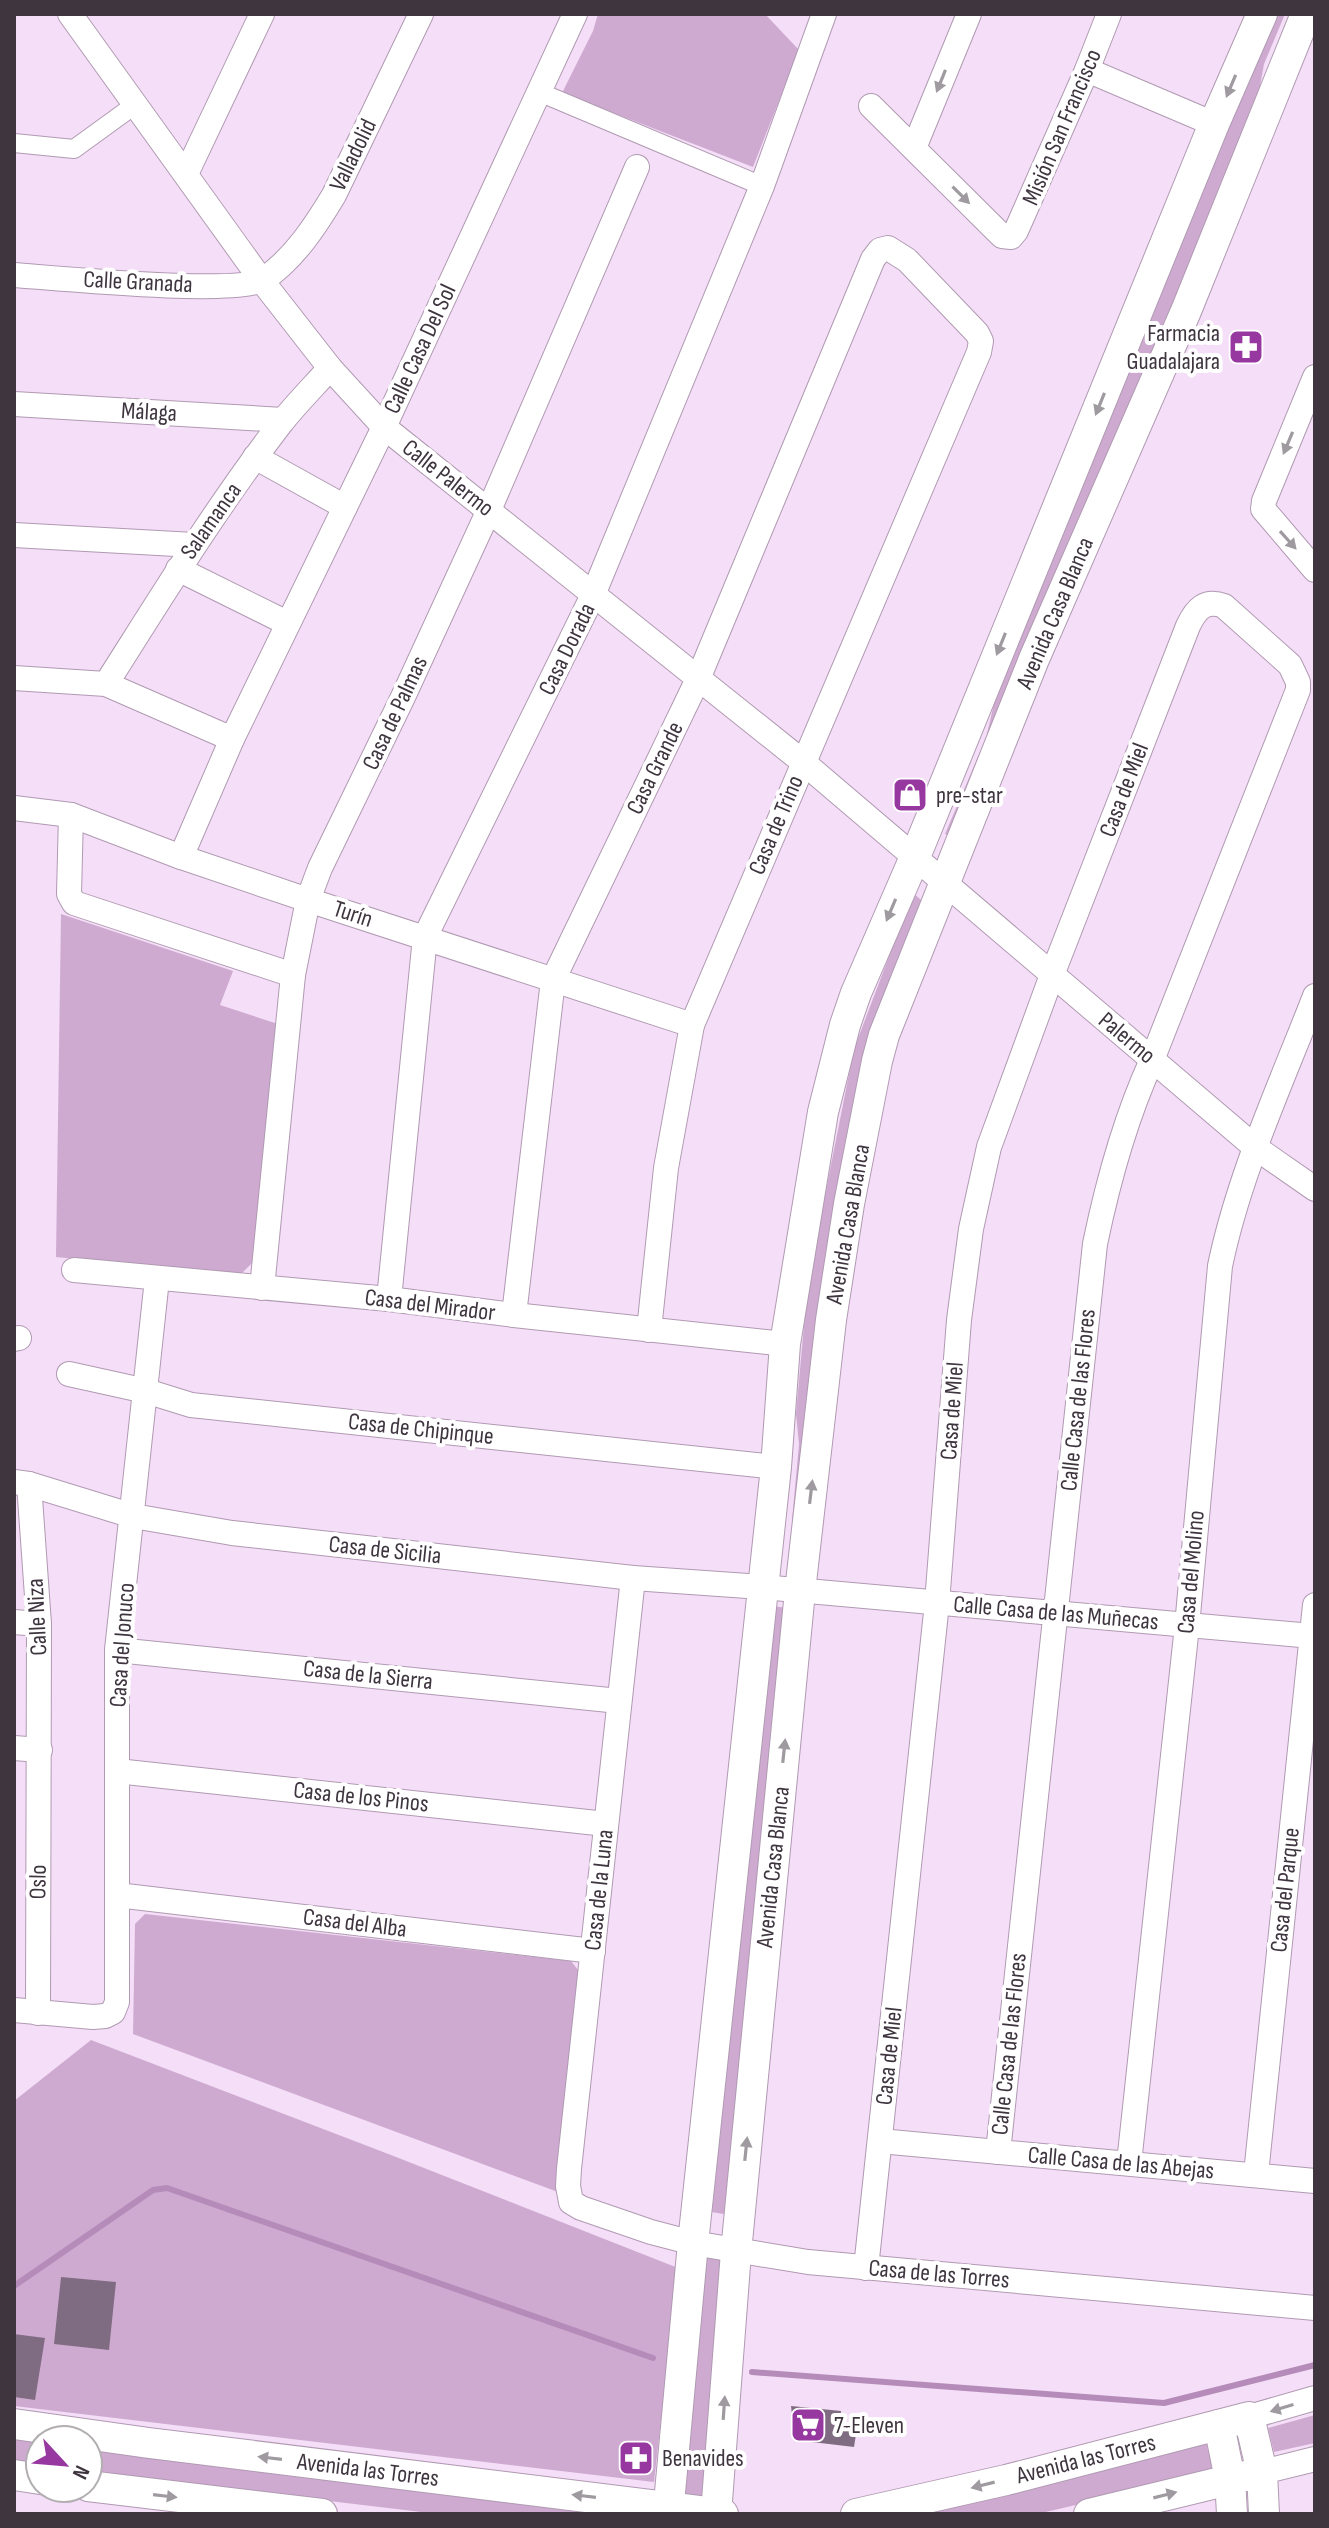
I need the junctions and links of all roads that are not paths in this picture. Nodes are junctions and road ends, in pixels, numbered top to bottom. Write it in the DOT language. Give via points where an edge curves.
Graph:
graph roads {
  1 [pos="70,14"];
  2 [pos="262,14"];
  3 [pos="421,14"];
  4 [pos="575,14"];
  5 [pos="824,14"];
  6 [pos="969,14"];
  7 [pos="1109,14"];
  8 [pos="1262,14"];
  9 [pos="1306,14"];
  10 [pos="1087,70"];
  11 [pos="539,92"];
  12 [pos="136,104"];
  13 [pos="871,106"];
  14 [pos="1214,124"];
  15 [pos="14,143"];
  16 [pos="914,148"];
  17 [pos="637,167"];
  18 [pos="186,174"];
  19 [pos="762,186"];
  20 [pos="888,248"];
  21 [pos="14,275"];
  22 [pos="262,281"];
  23 [pos="330,368"];
  24 [pos="1315,377"];
  25 [pos="14,404"];
  26 [pos="283,420"];
  27 [pos="384,427"];
  28 [pos="255,457"];
  29 [pos="345,507"];
  30 [pos="489,510"];
  31 [pos="14,535"];
  32 [pos="194,545"];
  33 [pos="178,569"];
  34 [pos="1315,570"];
  35 [pos="593,595"];
  36 [pos="1213,602"];
  37 [pos="287,623"];
  38 [pos="14,678"];
  39 [pos="698,679"];
  40 [pos="106,684"];
  41 [pos="232,739"];
  42 [pos="803,762"];
  43 [pos="14,808"];
  44 [pos="71,815"];
  45 [pos="181,857"];
  46 [pos="915,857"];
  47 [pos="944,881"];
  48 [pos="308,900"];
  49 [pos="425,937"];
  50 [pos="293,975"];
  51 [pos="1052,975"];
  52 [pos="553,980"];
  53 [pos="1315,996"];
  54 [pos="692,1025"];
  55 [pos="1152,1060"];
  56 [pos="1256,1148"];
  57 [pos="1315,1189"];
  58 [pos="74,1270"];
  59 [pos="157,1279"];
  60 [pos="262,1288"];
  61 [pos="389,1299"];
  62 [pos="514,1315"];
  63 [pos="649,1330"];
  64 [pos="785,1344"];
  65 [pos="69,1374"];
  66 [pos="146,1391"];
  67 [pos="776,1467"];
  68 [pos="22,1483"];
  69 [pos="133,1516"];
  70 [pos="633,1578"];
  71 [pos="762,1587"];
  72 [pos="800,1591"];
  73 [pos="937,1603"];
  74 [pos="1315,1605"];
  75 [pos="1056,1613"];
  76 [pos="14,1622"];
  77 [pos="39,1624"];
  78 [pos="1187,1626"];
  79 [pos="1312,1636"];
  80 [pos="117,1650"];
  81 [pos="619,1701"];
  82 [pos="14,1748"];
  83 [pos="40,1750"];
  84 [pos="117,1771"];
  85 [pos="606,1824"];
  86 [pos="26,1883"];
  87 [pos="117,1895"];
  88 [pos="593,1951"];
  89 [pos="26,2012"];
  90 [pos="880,2141"];
  91 [pos="998,2152"];
  92 [pos="1129,2163"];
  93 [pos="1256,2174"];
  94 [pos="1315,2181"];
  95 [pos="571,2202"];
  96 [pos="693,2243"];
  97 [pos="736,2252"];
  98 [pos="866,2268"];
  99 [pos="1315,2308"];
  100 [pos="1315,2398"];
  101 [pos="1249,2417"];
  102 [pos="14,2424"];
  103 [pos="1219,2425"];
  104 [pos="1315,2459"];
  105 [pos="1262,2472"];
  106 [pos="1230,2479"];
  107 [pos="104,2488"];
  108 [pos="668,2511"];
  109 [pos="322,2514"];
  110 [pos="716,2514"];
  111 [pos="723,2514"];
  112 [pos="856,2514"];
  113 [pos="1089,2514"];
  114 [pos="1232,2514"];
  115 [pos="1264,2514"];
  1 -- 12 [label="street, Calle Palermo"];
  2 -- 18 [label="street"];
  3 -- 22 [label="street, Valladolid" via="334,195 293,252"];
  4 -- 11 [label="street, Calle Casa Del Sol"];
  5 -- 19 [label="street, Casa Dorada"];
  6 -- 16 [label="street, one-way"];
  7 -- 10 [label="street, Misión San Francisco"];
  8 -- 14 [label="street, Avenida Casa Blanca, one-way"];
  9 -- 47 [label="street, Avenida Casa Blanca"];
  10 -- 14 [label="street"];
  16 -- 10 [label="street, Misión San Francisco, one-way" via="1002,236 1011,237"];
  11 -- 19 [label="street"];
  11 -- 27 [label="street, Calle Casa Del Sol"];
  12 -- 15 [label="street" via="74,149"];
  12 -- 18 [label="street, Calle Palermo"];
  13 -- 16 [label="street"];
  14 -- 46 [label="street, Avenida Casa Blanca, one-way"];
  17 -- 30 [label="street, Casa de Palmas"];
  18 -- 22 [label="street, Calle Palermo"];
  19 -- 35 [label="street, Casa Dorada"];
  20 -- 39 [label="street, Casa Grande" via="873,259"];
  20 -- 42 [label="street, Casa de Trino" via="907,260 981,341"];
  21 -- 22 [label="street, Calle Granada" via="210,287"];
  22 -- 23 [label="street, Calle Palermo"];
  23 -- 26 [label="street, Salamanca"];
  23 -- 27 [label="street, Calle Palermo"];
  24 -- 34 [label="street, one-way" via="1263,509"];
  25 -- 26 [label="street, Málaga"];
  26 -- 28 [label="street, Salamanca"];
  27 -- 29 [label="street, Calle Casa Del Sol"];
  27 -- 30 [label="street, Calle Palermo"];
  28 -- 29 [label="street"];
  28 -- 32 [label="street, Salamanca"];
  29 -- 37 [label="street, Calle Casa Del Sol"];
  30 -- 35 [label="street, Calle Palermo"];
  30 -- 48 [label="street, Casa de Palmas"];
  31 -- 32 [label="street"];
  32 -- 33 [label="street, Salamanca"];
  33 -- 37 [label="street"];
  33 -- 40 [label="street, Salamanca"];
  35 -- 39 [label="street, Calle Palermo"];
  35 -- 49 [label="street, Casa Dorada"];
  36 -- 51 [label="street, Casa de Miel" via="1202,605 1188,626"];
  36 -- 55 [label="street, Calle Casa de las Flores" via="1290,665 1298,682"];
  37 -- 41 [label="street, Calle Casa Del Sol"];
  38 -- 40 [label="street"];
  39 -- 42 [label="street, Calle Palermo"];
  39 -- 52 [label="street, Casa Grande"];
  40 -- 41 [label="street"];
  41 -- 45 [label="street, Calle Casa Del Sol"];
  42 -- 46 [label="street, Calle Palermo"];
  42 -- 54 [label="street, Casa de Trino"];
  43 -- 44 [label="street, Turín"];
  44 -- 45 [label="street, Turín"];
  44 -- 50 [label="street" via="69,894 74,903"];
  45 -- 48 [label="street, Turín"];
  46 -- 47 [label="street, Calle Palermo"];
  46 -- 64 [label="street, Avenida Casa Blanca, one-way" via="856,993 830,1079"];
  47 -- 51 [label="street, Palermo"];
  72 -- 47 [label="street, Avenida Casa Blanca, one-way" via="831,1320 877,1061"];
  48 -- 49 [label="street, Turín"];
  48 -- 50 [label="street, Casa de Palmas"];
  49 -- 52 [label="street, Turín"];
  49 -- 61 [label="street, Casa Dorada"];
  50 -- 60 [label="street, Casa de Palmas"];
  51 -- 55 [label="street, Palermo"];
  51 -- 73 [label="street, Casa de Miel" via="989,1147 971,1229"];
  52 -- 54 [label="street, Turín"];
  52 -- 62 [label="street, Casa Grande"];
  53 -- 56 [label="street, Casa del Molino"];
  54 -- 63 [label="street, Casa de Trino" via="666,1168"];
  55 -- 56 [label="street, Palermo"];
  55 -- 75 [label="street, Calle Casa de las Flores" via="1119,1144 1095,1244"];
  56 -- 57 [label="street, Palermo"];
  56 -- 78 [label="street, Casa del Molino" via="1226,1238 1215,1297"];
  58 -- 59 [label="street, Casa del Mirador"];
  59 -- 60 [label="street, Casa del Mirador"];
  59 -- 66 [label="street, Casa del Jonuco"];
  60 -- 61 [label="street, Casa del Mirador"];
  61 -- 62 [label="street, Casa del Mirador"];
  62 -- 63 [label="street, Casa del Mirador"];
  63 -- 64 [label="street, Casa del Mirador"];
  64 -- 67 [label="street, Avenida Casa Blanca"];
  65 -- 66 [label="street, Casa de Chipinque"];
  66 -- 67 [label="street, Casa de Chipinque" via="191,1405"];
  66 -- 69 [label="street, Casa del Jonuco"];
  67 -- 71 [label="street, Avenida Casa Blanca"];
  68 -- 69 [label="street, Casa de Sicilia"];
  68 -- 77 [label="street, Calle Niza"];
  69 -- 70 [label="street, Casa de Sicilia" via="232,1533"];
  69 -- 80 [label="street, Casa del Jonuco"];
  70 -- 71 [label="street, Casa de Sicilia"];
  70 -- 81 [label="street, Casa de la Luna"];
  71 -- 72 [label="street, Calle Casa de las Muñecas"];
  71 -- 96 [label="street, Avenida Casa Blanca"];
  72 -- 73 [label="street, Calle Casa de las Muñecas"];
  97 -- 72 [label="street, Avenida Casa Blanca, one-way"];
  73 -- 75 [label="street, Calle Casa de las Muñecas"];
  73 -- 90 [label="street, Casa de Miel"];
  74 -- 79 [label="street, Casa del Parque"];
  75 -- 78 [label="street, Calle Casa de las Muñecas"];
  75 -- 91 [label="street, Calle Casa de las Flores"];
  76 -- 77 [label="street"];
  77 -- 83 [label="street, Calle Niza"];
  78 -- 79 [label="street, Calle Casa de las Muñecas"];
  78 -- 92 [label="street, Casa del Molino"];
  79 -- 93 [label="street, Casa del Parque"];
  80 -- 81 [label="street, Casa de la Sierra"];
  80 -- 84 [label="street, Casa del Jonuco"];
  81 -- 85 [label="street, Casa de la Luna"];
  82 -- 83 [label="street"];
  83 -- 86 [label="street, Oslo"];
  84 -- 85 [label="street, Casa de los Pinos"];
  84 -- 87 [label="street, Casa del Jonuco"];
  85 -- 88 [label="street, Casa de la Luna"];
  86 -- 89 [label="street, Oslo"];
  87 -- 88 [label="street, Casa del Alba"];
  87 -- 89 [label="street, Casa del Jonuco" via="119,1991 113,2012 93,2017"];
  88 -- 95 [label="street, Casa de la Luna" via="569,2169"];
  90 -- 91 [label="street, Calle Casa de las Abejas"];
  90 -- 98 [label="street, Casa de Miel"];
  91 -- 92 [label="street, Calle Casa de las Abejas"];
  92 -- 93 [label="street, Calle Casa de las Abejas"];
  93 -- 94 [label="street, Calle Casa de las Abejas"];
  95 -- 96 [label="street, Casa de las Torres"];
  96 -- 97 [label="street, Casa de las Torres"];
  96 -- 108 [label="street, Avenida Casa Blanca"];
  97 -- 98 [label="street, Casa de las Torres"];
  110 -- 97 [label="street, Avenida Casa Blanca, one-way"];
  98 -- 99 [label="street, Casa de las Torres"];
  100 -- 101 [label="street, Avenida las Torres, one-way"];
  101 -- 103 [label="street, Avenida las Torres"];
  101 -- 105 [label="street"];
  108 -- 102 [label="street, Avenida las Torres, one-way"];
  103 -- 106 [label="street"];
  103 -- 112 [label="street, Avenida las Torres, one-way"];
  104 -- 105 [label="street"];
  105 -- 106 [label="street"];
  105 -- 115 [label="street"];
  113 -- 106 [label="street, one-way"];
  106 -- 114 [label="street"];
  107 -- 109 [label="street, Avenida las Torres, one-way"];
  108 -- 110 [label="street, Avenida las Torres"];
  110 -- 111 [label="street, Avenida las Torres"];
}
